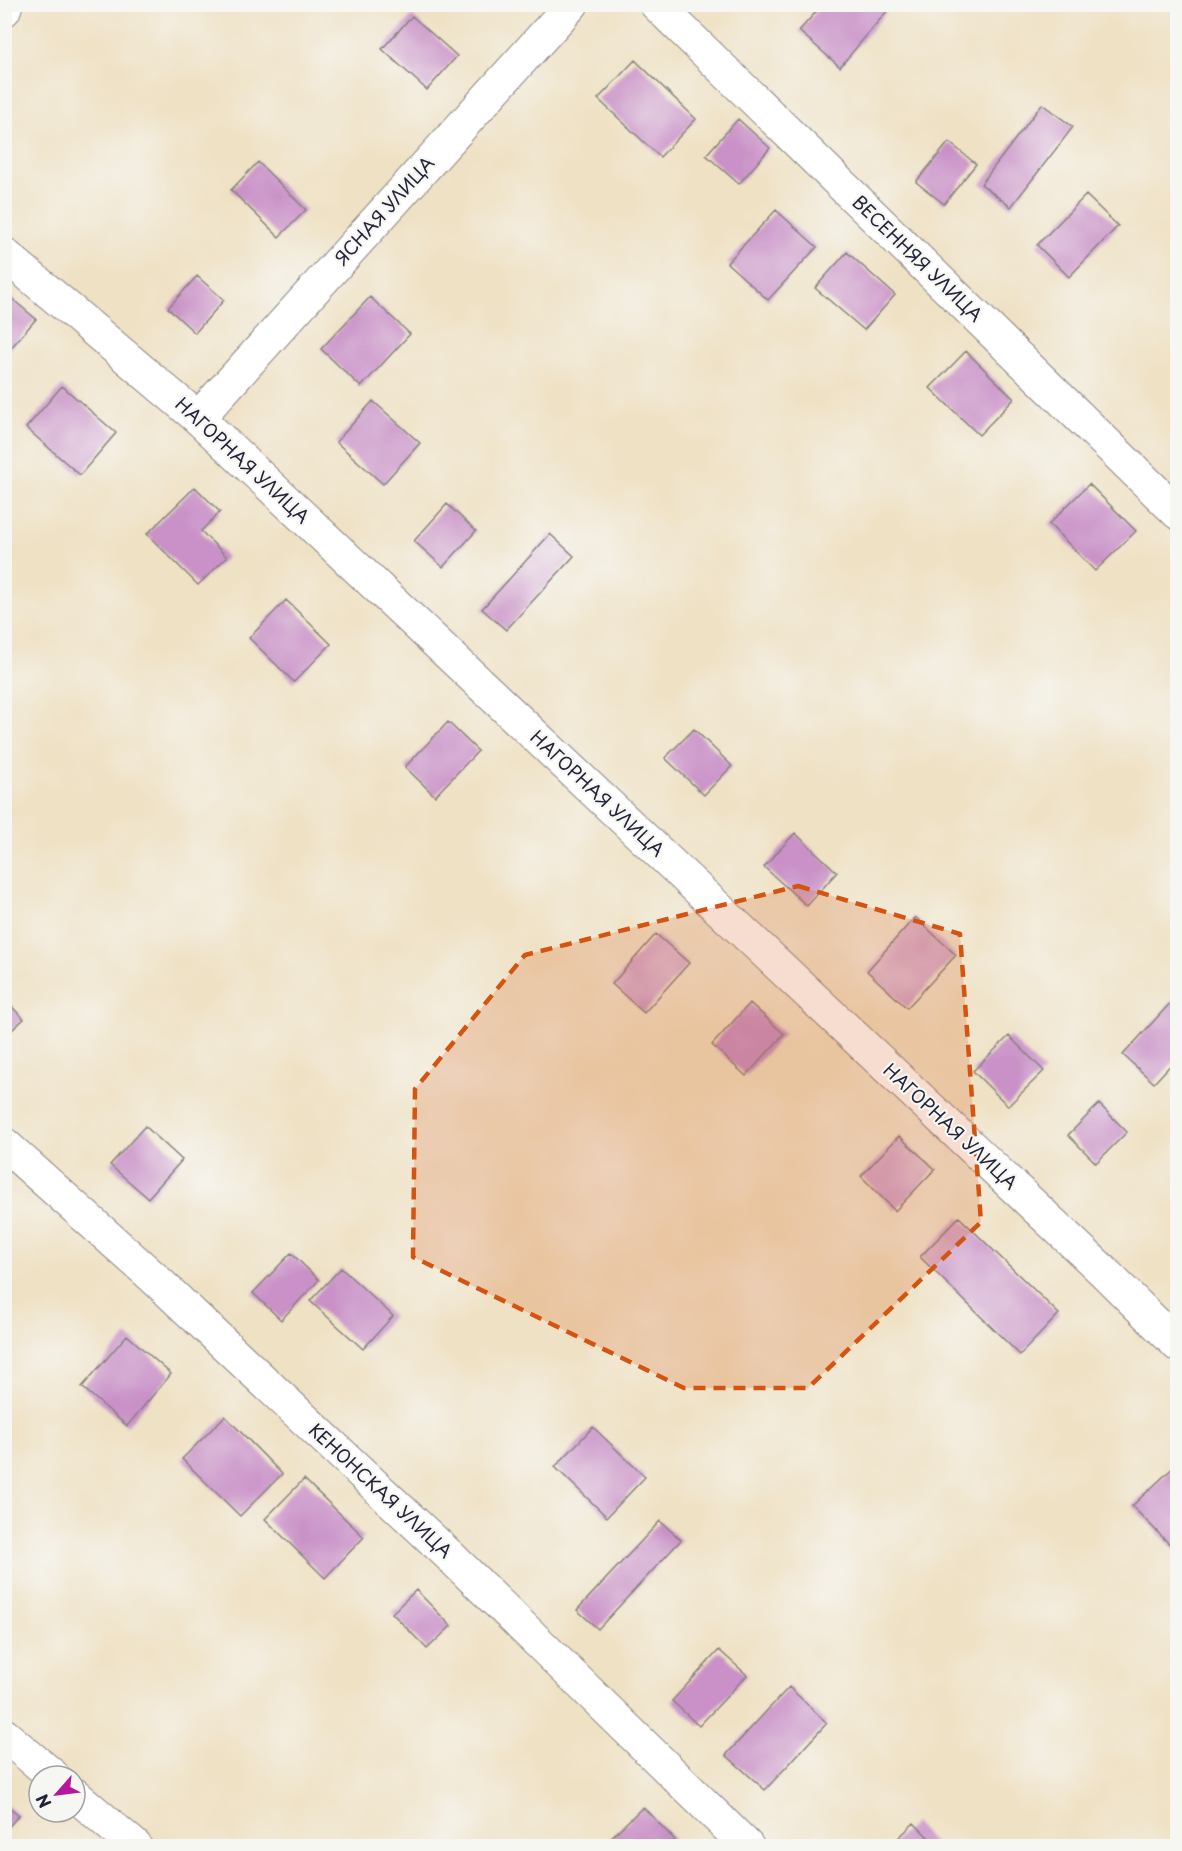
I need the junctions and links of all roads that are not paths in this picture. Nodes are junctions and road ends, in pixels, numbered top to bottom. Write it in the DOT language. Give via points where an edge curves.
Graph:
graph roads {
  1 [pos="6,4"];
  2 [pos="572,4"];
  3 [pos="656,4"];
  4 [pos="4,10"];
  5 [pos="4,254"];
  6 [pos="198,418"];
  7 [pos="1178,513"];
  8 [pos="4,1144"];
  9 [pos="1178,1346"];
  10 [pos="4,1735"];
  11 [pos="39,1764"];
  12 [pos="87,1805"];
  13 [pos="135,1846"];
  14 [pos="747,1846"];
  1 -- 4 [label="street"];
  2 -- 6 [label="street, ЯСНАЯ УЛИЦА"];
  3 -- 7 [label="street, ВЕСЕННЯЯ УЛИЦА"];
  5 -- 6 [label="street, НАГОРНАЯ УЛИЦА"];
  6 -- 9 [label="street, НАГОРНАЯ УЛИЦА" via="1094,1262"];
  8 -- 14 [label="street, КЕНОНСКАЯ УЛИЦА" via="153,1277 426,1534"];
  10 -- 11 [label="street"];
  12 -- 13 [label="street"];
}
